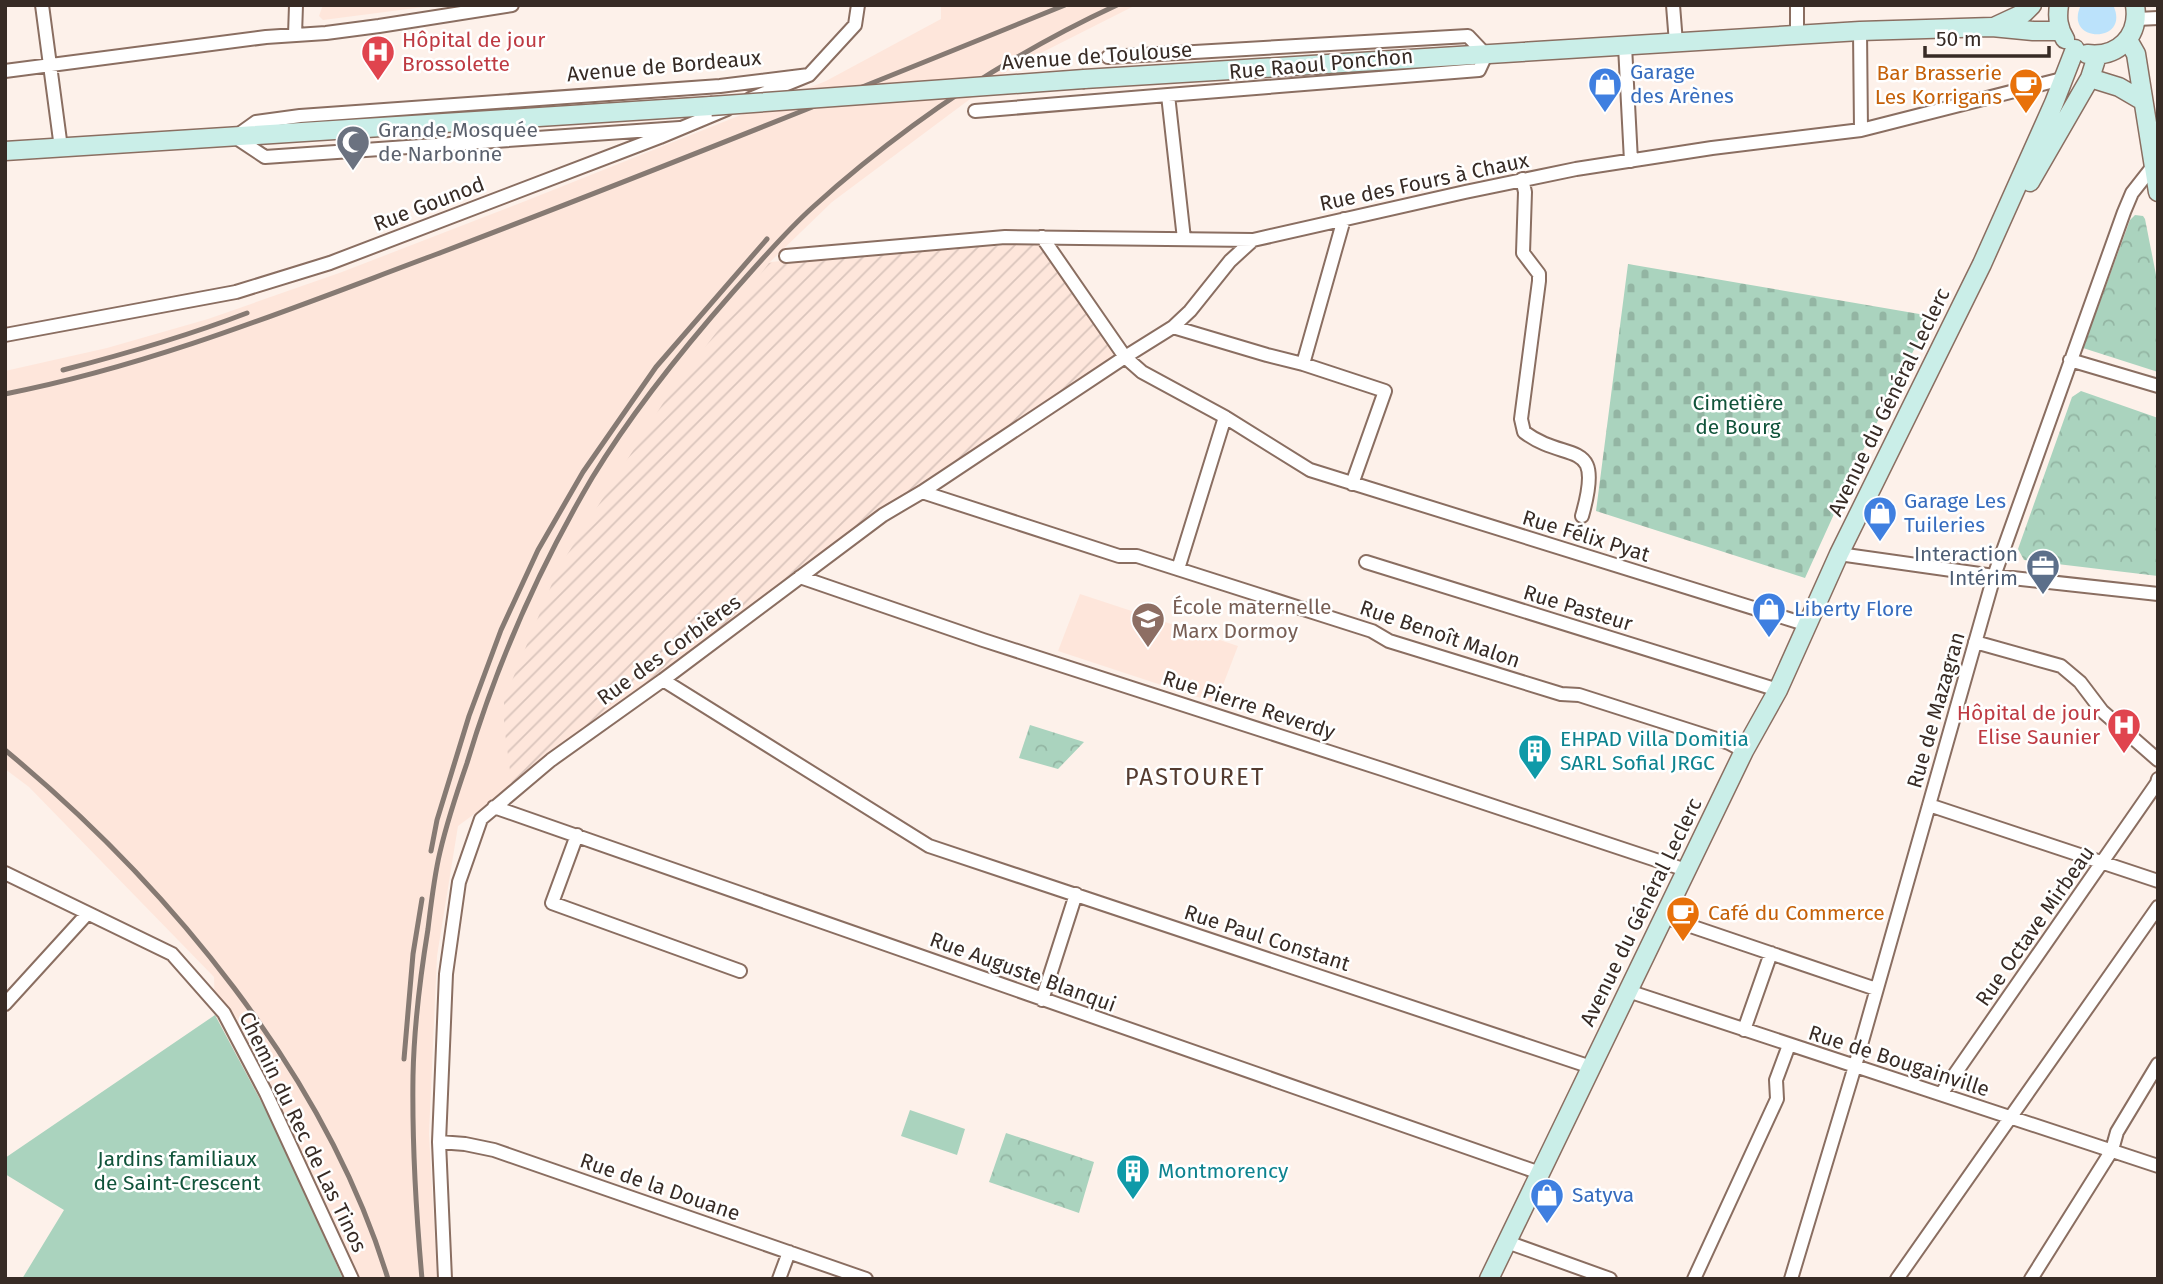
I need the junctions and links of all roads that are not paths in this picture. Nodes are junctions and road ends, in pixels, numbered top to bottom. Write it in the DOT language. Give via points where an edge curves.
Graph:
graph roads {
  1 [pos="42,5"];
  2 [pos="296,5"];
  3 [pos="512,5"];
  4 [pos="858,5"];
  5 [pos="1673,5"];
  6 [pos="1797,5"];
  7 [pos="2032,5"];
  8 [pos="2058,6"];
  9 [pos="2136,12"];
  10 [pos="2158,18"];
  11 [pos="1992,27"];
  12 [pos="1860,31"];
  13 [pos="2060,31"];
  14 [pos="295,35"];
  15 [pos="1797,35"];
  16 [pos="2128,40"];
  17 [pos="1676,43"];
  18 [pos="1625,46"];
  19 [pos="2075,49"];
  20 [pos="1486,55"];
  21 [pos="2098,55"];
  22 [pos="1108,57"];
  23 [pos="50,65"];
  24 [pos="5,71"];
  25 [pos="809,75"];
  26 [pos="2090,78"];
  27 [pos="2062,79"];
  28 [pos="1168,95"];
  29 [pos="711,106"];
  30 [pos="975,111"];
  31 [pos="2149,113"];
  32 [pos="680,128"];
  33 [pos="1861,130"];
  34 [pos="234,137"];
  35 [pos="61,148"];
  36 [pos="5,151"];
  37 [pos="1631,161"];
  38 [pos="2154,165"];
  39 [pos="1522,179"];
  40 [pos="2158,192"];
  41 [pos="1344,219"];
  42 [pos="1042,237"];
  43 [pos="1184,239"];
  44 [pos="1253,240"];
  45 [pos="786,256"];
  46 [pos="1982,264"];
  47 [pos="1173,327"];
  48 [pos="5,335"];
  49 [pos="1125,357"];
  50 [pos="2070,360"];
  51 [pos="1303,363"];
  52 [pos="2158,386"];
  53 [pos="1226,417"];
  54 [pos="1352,484"];
  55 [pos="922,492"];
  56 [pos="1581,516"];
  57 [pos="1839,554"];
  58 [pos="1366,562"];
  59 [pos="1178,569"];
  60 [pos="1994,576"];
  61 [pos="800,577"];
  62 [pos="2158,594"];
  63 [pos="1808,625"];
  64 [pos="1975,642"];
  65 [pos="663,680"];
  66 [pos="1778,690"];
  67 [pos="1744,751"];
  68 [pos="2158,760"];
  69 [pos="2158,779"];
  70 [pos="1929,805"];
  71 [pos="494,807"];
  72 [pos="577,835"];
  73 [pos="2102,863"];
  74 [pos="1686,870"];
  75 [pos="5,873"];
  76 [pos="2158,881"];
  77 [pos="1076,894"];
  78 [pos="2158,907"];
  79 [pos="87,914"];
  80 [pos="1664,917"];
  81 [pos="1771,953"];
  82 [pos="740,971"];
  83 [pos="1877,989"];
  84 [pos="1628,991"];
  85 [pos="1042,1000"];
  86 [pos="5,1004"];
  87 [pos="1744,1030"];
  88 [pos="1789,1045"];
  89 [pos="2158,1064"];
  90 [pos="1855,1066"];
  91 [pos="1591,1067"];
  92 [pos="1941,1094"];
  93 [pos="2011,1118"];
  94 [pos="439,1142"];
  95 [pos="2112,1150"];
  96 [pos="2158,1166"];
  97 [pos="1540,1173"];
  98 [pos="1507,1242"];
  99 [pos="789,1252"];
  100 [pos="352,1279"];
  101 [pos="445,1279"];
  102 [pos="779,1279"];
  103 [pos="866,1279"];
  104 [pos="1489,1279"];
  105 [pos="1610,1279"];
  106 [pos="1694,1279"];
  107 [pos="1791,1279"];
  108 [pos="1897,1279"];
  109 [pos="2031,1279"];
  1 -- 23 [label="street"];
  2 -- 14 [label="street"];
  3 -- 14 [label="street"];
  4 -- 25 [label="street, Rue Gounod" via="855,25"];
  5 -- 17 [label="street"];
  6 -- 15 [label="street"];
  7 -- 11 [label="main road"];
  8 -- 13 [label="main road"];
  9 -- 10 [label="street"];
  9 -- 16 [label="main road"];
  11 -- 12 [label="main road, Avenue de Toulouse"];
  11 -- 13 [label="main road, Avenue de Toulouse"];
  12 -- 15 [label="main road, Avenue de Toulouse"];
  12 -- 33 [label="street"];
  13 -- 19 [label="main road"];
  14 -- 23 [label="street"];
  15 -- 17 [label="main road, Avenue de Toulouse"];
  16 -- 21 [label="main road" via="2109,54"];
  16 -- 31 [label="main road" via="2136,54"];
  17 -- 18 [label="main road, Avenue de Toulouse"];
  18 -- 20 [label="main road, Avenue de Toulouse"];
  18 -- 37 [label="street"];
  19 -- 21 [label="main road"];
  19 -- 27 [label="main road, Avenue du Général Leclerc"];
  20 -- 22 [label="street, Avenue de Toulouse" via="1468,36"];
  20 -- 28 [label="street, Rue Raoul Ponchon" via="1479,70"];
  20 -- 29 [label="main road, Avenue de Toulouse, bridge"];
  21 -- 26 [label="main road, Avenue du Général Leclerc"];
  23 -- 24 [label="street"];
  23 -- 35 [label="street"];
  25 -- 32 [label="street, Rue Gounod"];
  25 -- 34 [label="street, Avenue de Bordeaux" via="720,86 300,116 256,122"];
  26 -- 31 [label="main road" via="2119,88"];
  26 -- 46 [label="main road, Avenue du Général Leclerc"];
  27 -- 33 [label="street, Rue des Fours à Chaux"];
  27 -- 46 [label="main road, Avenue du Général Leclerc"];
  28 -- 30 [label="street, Avenue de Toulouse"];
  28 -- 43 [label="street"];
  29 -- 34 [label="main road, Avenue de Bordeaux"];
  31 -- 38 [label="main road"];
  32 -- 34 [label="street" via="265,157"];
  32 -- 48 [label="street, Rue Gounod" via="295,274 236,292"];
  33 -- 37 [label="street, Rue des Fours à Chaux"];
  34 -- 35 [label="main road, Avenue de Bordeaux"];
  35 -- 36 [label="main road, Avenue de Bordeaux"];
  37 -- 39 [label="street, Rue des Fours à Chaux"];
  38 -- 40 [label="main road"];
  38 -- 50 [label="street, Rue de Mazagran" via="2132,193"];
  39 -- 41 [label="street, Rue des Fours à Chaux"];
  39 -- 56 [label="street" via="1523,253 1539,281 1521,419 1524,432 1536,442 1575,453 1586,462 1587,499"];
  41 -- 44 [label="street, Rue des Fours à Chaux"];
  41 -- 51 [label="street"];
  42 -- 43 [label="street, Rue des Fours à Chaux"];
  42 -- 45 [label="street, Rue des Fours à Chaux"];
  42 -- 49 [label="street, Rue Félix Pyat"];
  43 -- 44 [label="street, Rue des Fours à Chaux"];
  44 -- 47 [label="street, Rue des Corbières"];
  46 -- 57 [label="main road, Avenue du Général Leclerc"];
  47 -- 49 [label="street, Rue des Corbières"];
  47 -- 51 [label="street"];
  49 -- 53 [label="street, Rue Félix Pyat" via="1142,372"];
  49 -- 55 [label="street, Rue des Corbières"];
  50 -- 52 [label="street"];
  50 -- 60 [label="street, Rue de Mazagran"];
  51 -- 54 [label="street" via="1385,391"];
  53 -- 54 [label="street, Rue Félix Pyat" via="1310,470"];
  53 -- 59 [label="street"];
  54 -- 63 [label="street, Rue Félix Pyat" via="1573,544"];
  55 -- 59 [label="street, Rue Benoît Malon" via="1119,556 1137,556"];
  55 -- 61 [label="street, Rue des Corbières"];
  57 -- 60 [label="street"];
  57 -- 63 [label="main road, Avenue du Général Leclerc"];
  58 -- 66 [label="street, Rue Pasteur"];
  59 -- 67 [label="street, Rue Benoît Malon" via="1372,631 1389,641 1561,694 1579,695"];
  60 -- 62 [label="street"];
  60 -- 64 [label="street, Rue de Mazagran"];
  61 -- 65 [label="street, Rue des Corbières"];
  61 -- 74 [label="street, Rue Pierre Reverdy"];
  63 -- 66 [label="main road, Avenue du Général Leclerc"];
  64 -- 68 [label="street" via="2061,666 2080,682 2102,712"];
  64 -- 70 [label="street, Rue de Mazagran"];
  65 -- 71 [label="street, Rue des Corbières"];
  65 -- 77 [label="street, Rue Paul Constant" via="929,846"];
  66 -- 67 [label="main road, Avenue du Général Leclerc"];
  67 -- 74 [label="main road, Avenue du Général Leclerc"];
  69 -- 73 [label="street, Rue Octave Mirbeau"];
  70 -- 73 [label="street"];
  70 -- 83 [label="street, Rue de Mazagran"];
  71 -- 72 [label="street, Rue Auguste Blanqui"];
  71 -- 94 [label="street, Rue des Corbières" via="481,819 459,882 446,974"];
  72 -- 82 [label="street" via="552,903"];
  72 -- 85 [label="street, Rue Auguste Blanqui"];
  73 -- 76 [label="street"];
  73 -- 92 [label="street, Rue Octave Mirbeau"];
  74 -- 80 [label="main road, Avenue du Général Leclerc"];
  75 -- 79 [label="street, Chemin du Rec de Las Tinos"];
  77 -- 85 [label="street"];
  77 -- 91 [label="street, Rue Paul Constant"];
  78 -- 93 [label="street"];
  79 -- 86 [label="street"];
  79 -- 100 [label="street, Chemin du Rec de Las Tinos" via="172,954 224,1013"];
  80 -- 81 [label="street"];
  80 -- 84 [label="main road, Avenue du Général Leclerc"];
  81 -- 83 [label="street"];
  81 -- 87 [label="street"];
  83 -- 90 [label="street, Rue de Mazagran"];
  84 -- 87 [label="street, Rue de Bougainville"];
  84 -- 91 [label="main road, Avenue du Général Leclerc"];
  85 -- 97 [label="street, Rue Auguste Blanqui"];
  87 -- 88 [label="street, Rue de Bougainville"];
  88 -- 90 [label="street, Rue de Bougainville"];
  88 -- 106 [label="street" via="1776,1080 1777,1099"];
  89 -- 95 [label="street" via="2117,1132"];
  90 -- 92 [label="street, Rue de Bougainville"];
  90 -- 107 [label="street, Rue de Mazagran"];
  91 -- 97 [label="main road, Avenue du Général Leclerc"];
  92 -- 93 [label="street, Rue de Bougainville"];
  93 -- 95 [label="street, Rue de Bougainville"];
  93 -- 108 [label="street"];
  94 -- 99 [label="street, Rue de la Douane" via="494,1150"];
  94 -- 101 [label="street, Rue des Corbières"];
  95 -- 96 [label="street, Rue de Bougainville"];
  95 -- 109 [label="street"];
  97 -- 98 [label="main road, Avenue du Général Leclerc"];
  98 -- 104 [label="main road, Avenue du Général Leclerc"];
  98 -- 105 [label="street"];
  99 -- 102 [label="street"];
  99 -- 103 [label="street, Rue de la Douane"];
}
